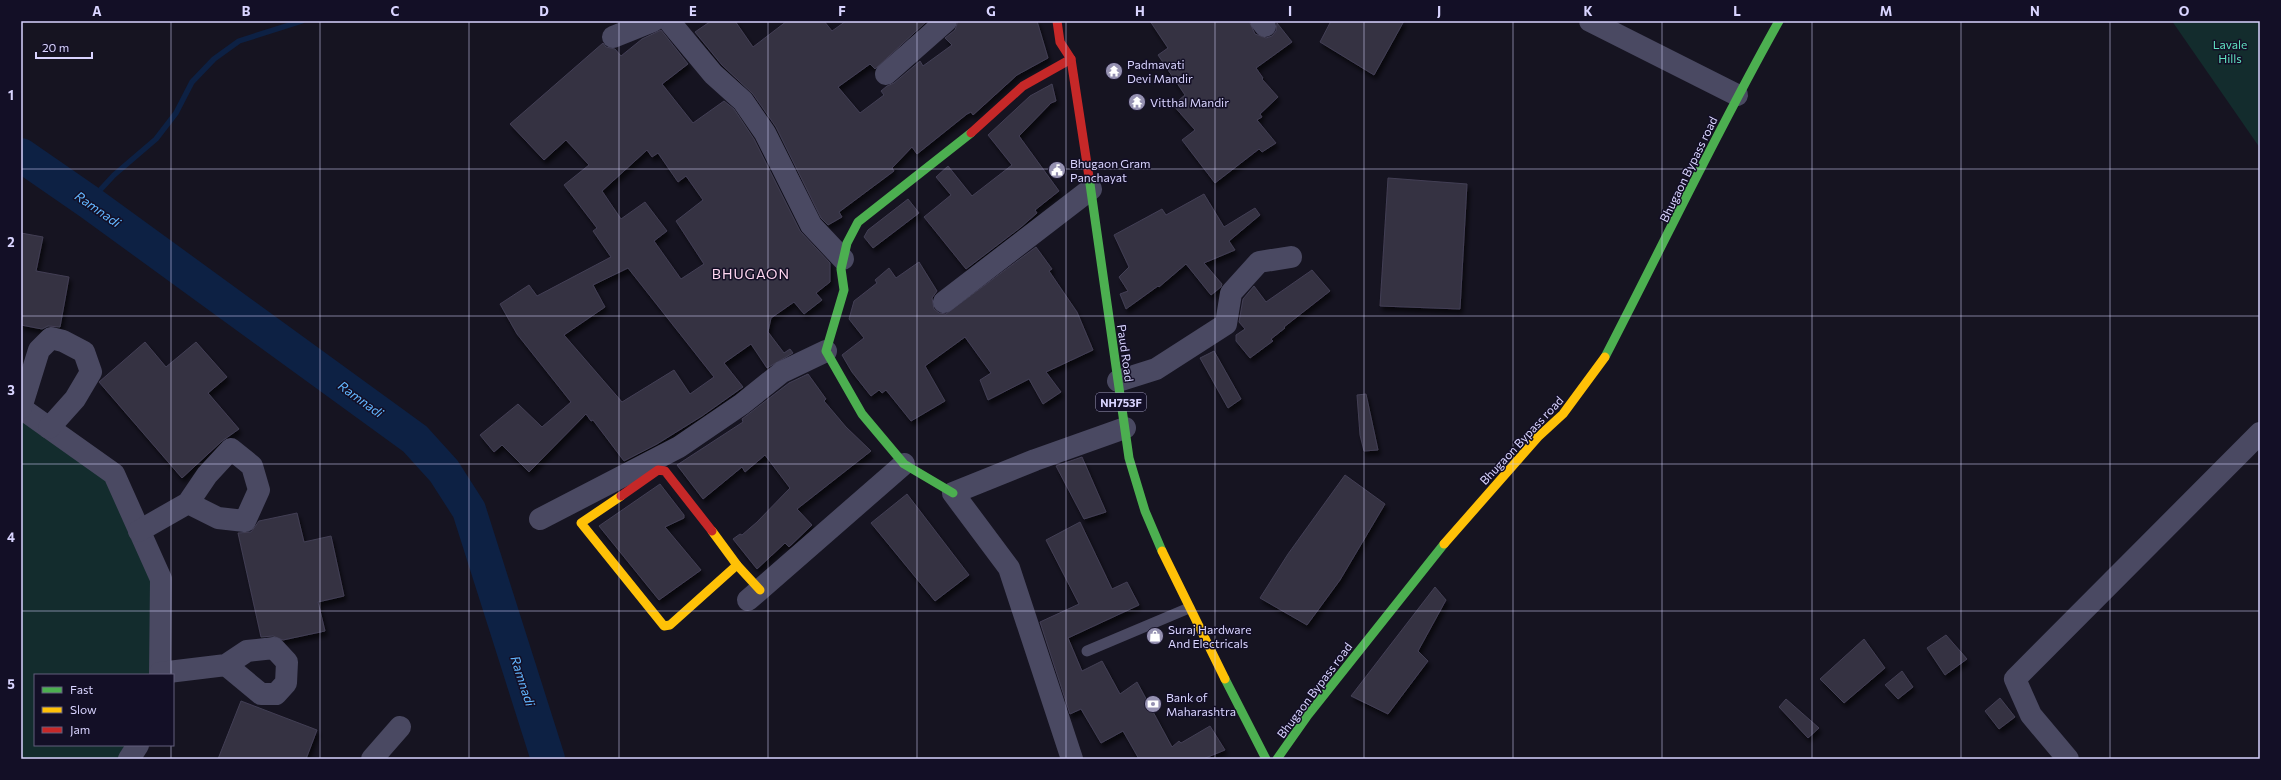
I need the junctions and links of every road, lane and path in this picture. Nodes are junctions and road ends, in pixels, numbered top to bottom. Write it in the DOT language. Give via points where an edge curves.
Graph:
graph roads {
  1 [pos="653,21"];
  2 [pos="669,21"];
  3 [pos="946,21"];
  4 [pos="1057,21"];
  5 [pos="1590,21"];
  6 [pos="1779,21"];
  7 [pos="613,37"];
  8 [pos="1071,59"];
  9 [pos="886,74"];
  10 [pos="1737,95"];
  11 [pos="1091,189"];
  12 [pos="1291,257"];
  13 [pos="843,259"];
  14 [pos="944,302"];
  15 [pos="826,351"];
  16 [pos="1118,381"];
  17 [pos="21,408"];
  18 [pos="49,428"];
  19 [pos="1125,428"];
  20 [pos="2260,433"];
  21 [pos="904,464"];
  22 [pos="953,493"];
  23 [pos="188,503"];
  24 [pos="540,519"];
  25 [pos="140,531"];
  26 [pos="737,565"];
  27 [pos="754,595"];
  28 [pos="1189,608"];
  29 [pos="1087,651"];
  30 [pos="226,665"];
  31 [pos="160,674"];
  32 [pos="400,727"];
  33 [pos="137,746"];
  34 [pos="129,759"];
  35 [pos="372,759"];
  36 [pos="1072,759"];
  37 [pos="1266,759"];
  38 [pos="1277,759"];
  39 [pos="2068,759"];
  1 -- 7 [label="street"];
  2 -- 13 [label="street" via="713,74 743,101 765,133 811,225"];
  3 -- 9 [label="street"];
  4 -- 8 [label="street, Paud Road / NH753F" via="1060,42"];
  5 -- 10 [label="street"];
  6 -- 10 [label="street, Bhugaon Bypass road"];
  8 -- 11 [label="street, Paud Road / NH753F"];
  8 -- 13 [label="street" via="1023,86 987,120 858,222 847,243"];
  10 -- 38 [label="street, Bhugaon Bypass road" via="1604,359 1563,414 1538,437 1437,551"];
  11 -- 14 [label="street"];
  11 -- 16 [label="street, Paud Road / NH753F"];
  12 -- 16 [label="street" via="1259,262 1231,293 1226,324 1156,369"];
  13 -- 15 [label="street" via="841,269 844,290"];
  15 -- 21 [label="street" via="862,414"];
  15 -- 24 [label="street" via="782,372 742,404 679,447"];
  16 -- 19 [label="street, Paud Road / NH753F"];
  17 -- 18 [label="street"];
  17 -- 18 [label="street" via="39,350 51,338 84,352 91,372 75,399"];
  18 -- 25 [label="street" via="114,474"];
  19 -- 22 [label="street"];
  19 -- 28 [label="street, Paud Road / NH753F" via="1129,458 1145,512"];
  20 -- 39 [label="street" via="2015,679 2031,715"];
  21 -- 22 [label="street"];
  21 -- 27 [label="street"];
  22 -- 36 [label="street" via="1009,568"];
  23 -- 25 [label="street"];
  25 -- 31 [label="street" via="161,579"];
  26 -- 26 [label="street" via="665,471 658,470 582,523 664,626 670,625"];
  26 -- 27 [label="street"];
  28 -- 29 [label="lane"];
  28 -- 37 [label="street, Paud Road / NH753F"];
  30 -- 31 [label="street"];
  32 -- 35 [label="street"];
  33 -- 34 [label="street"];
}
